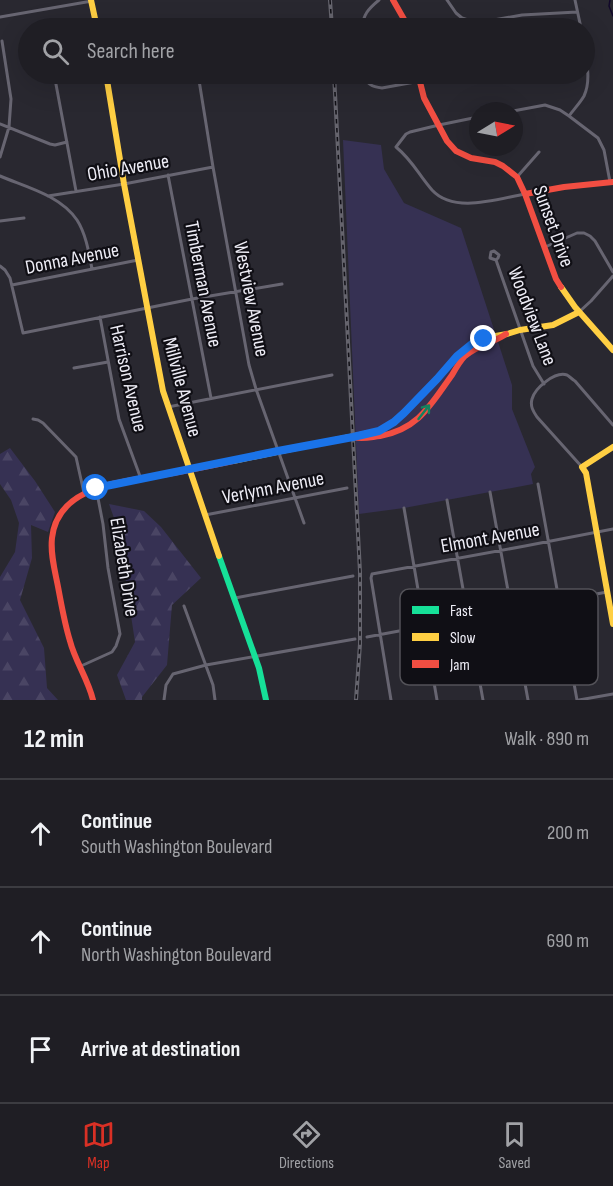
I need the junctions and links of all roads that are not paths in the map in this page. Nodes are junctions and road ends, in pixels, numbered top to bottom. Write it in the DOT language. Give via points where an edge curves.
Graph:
graph roads {
  1 [pos="92,0"];
  2 [pos="378,0"];
  3 [pos="393,0"];
  4 [pos="447,0"];
  5 [pos="575,0"];
  6 [pos="577,12"];
  7 [pos="0,17"];
  8 [pos="95,18"];
  9 [pos="363,18"];
  10 [pos="404,18"];
  11 [pos="462,18"];
  12 [pos="505,18"];
  13 [pos="578,18"];
  14 [pos="2,41"];
  15 [pos="56,84"];
  16 [pos="107,84"];
  17 [pos="200,84"];
  18 [pos="368,84"];
  19 [pos="395,84"];
  20 [pos="421,84"];
  21 [pos="587,84"];
  22 [pos="523,109"];
  23 [pos="569,116"];
  24 [pos="469,119"];
  25 [pos="0,124"];
  26 [pos="439,124"];
  27 [pos="9,127"];
  28 [pos="67,142"];
  29 [pos="539,152"];
  30 [pos="0,157"];
  31 [pos="213,166"];
  32 [pos="168,175"];
  33 [pos="0,176"];
  34 [pos="518,177"];
  35 [pos="612,182"];
  36 [pos="124,184"];
  37 [pos="76,191"];
  38 [pos="525,194"];
  39 [pos="48,196"];
  40 [pos="24,218"];
  41 [pos="0,221"];
  42 [pos="545,247"];
  43 [pos="138,260"];
  44 [pos="496,260"];
  45 [pos="0,266"];
  46 [pos="92,269"];
  47 [pos="613,274"];
  48 [pos="282,284"];
  49 [pos="12,285"];
  50 [pos="235,291"];
  51 [pos="192,299"];
  52 [pos="147,308"];
  53 [pos="579,312"];
  54 [pos="100,317"];
  55 [pos="520,330"];
  56 [pos="507,334"];
  57 [pos="613,350"];
  58 [pos="108,362"];
  59 [pos="74,368"];
  60 [pos="332,375"];
  61 [pos="544,384"];
  62 [pos="256,389"];
  63 [pos="211,398"];
  64 [pos="168,407"];
  65 [pos="33,419"];
  66 [pos="613,425"];
  67 [pos="353,437"];
  68 [pos="613,447"];
  69 [pos="278,451"];
  70 [pos="582,466"];
  71 [pos="189,469"];
  72 [pos="141,479"];
  73 [pos="538,484"];
  74 [pos="96,488"];
  75 [pos="347,488"];
  76 [pos="490,492"];
  77 [pos="84,493"];
  78 [pos="295,498"];
  79 [pos="447,500"];
  80 [pos="404,508"];
  81 [pos="205,515"];
  82 [pos="304,523"];
  83 [pos="613,529"];
  84 [pos="597,532"];
  85 [pos="549,541"];
  86 [pos="501,550"];
  87 [pos="458,558"];
  88 [pos="414,566"];
  89 [pos="353,576"];
  90 [pos="418,589"];
  91 [pos="463,589"];
  92 [pos="508,589"];
  93 [pos="558,589"];
  94 [pos="607,592"];
  95 [pos="598,594"];
  96 [pos="235,598"];
  97 [pos="184,606"];
  98 [pos="613,624"];
  99 [pos="400,630"];
  100 [pos="381,634"];
  101 [pos="367,637"];
  102 [pos="355,639"];
  103 [pos="255,657"];
  104 [pos="206,665"];
  105 [pos="81,666"];
  106 [pos="434,685"];
  107 [pos="480,685"];
  108 [pos="525,685"];
  109 [pos="575,685"];
  110 [pos="613,694"];
  111 [pos="93,700"];
  112 [pos="164,700"];
  113 [pos="215,700"];
  114 [pos="266,700"];
  115 [pos="392,700"];
  116 [pos="437,700"];
  117 [pos="483,700"];
  118 [pos="528,700"];
  119 [pos="578,700"];
  1 -- 7 [label="street"];
  1 -- 8 [label="street"];
  2 -- 9 [label="street"];
  3 -- 10 [label="street"];
  4 -- 11 [label="street"];
  5 -- 6 [label="street"];
  6 -- 12 [label="street"];
  6 -- 13 [label="street"];
  14 -- 27 [label="street" via="11,99"];
  15 -- 28 [label="street"];
  16 -- 36 [label="street, Millville Avenue"];
  17 -- 31 [label="street, Westview Avenue"];
  18 -- 19 [label="street" via="376,88"];
  20 -- 26 [label="street, Sunset Drive"];
  21 -- 23 [label="street"];
  22 -- 23 [label="street" via="545,105"];
  23 -- 35 [label="street" via="598,138"];
  24 -- 26 [label="street"];
  25 -- 27 [label="street"];
  26 -- 34 [label="street, Sunset Drive" via="456,151 495,162"];
  26 -- 38 [label="street" via="406,134 396,147 433,191 458,204"];
  27 -- 28 [label="street" via="50,144"];
  27 -- 30 [label="street"];
  28 -- 37 [label="street"];
  29 -- 34 [label="street"];
  31 -- 32 [label="street, Ohio Avenue"];
  31 -- 50 [label="street, Westview Avenue"];
  32 -- 36 [label="street, Ohio Avenue"];
  32 -- 51 [label="street, Timberman Avenue"];
  33 -- 39 [label="street"];
  34 -- 38 [label="street, Sunset Drive"];
  35 -- 38 [label="street"];
  36 -- 37 [label="street, Ohio Avenue"];
  36 -- 43 [label="street, Millville Avenue"];
  37 -- 39 [label="street, Ohio Avenue"];
  38 -- 42 [label="street, Sunset Drive"];
  39 -- 46 [label="street" via="77,221"];
  40 -- 41 [label="street"];
  42 -- 47 [label="street" via="577,233 590,236"];
  42 -- 53 [label="street, Sunset Drive" via="556,279"];
  43 -- 46 [label="street, Donna Avenue"];
  43 -- 52 [label="street, Millville Avenue"];
  44 -- 55 [label="street, Woodview Lane"];
  45 -- 49 [label="street"];
  46 -- 49 [label="street, Donna Avenue"];
  47 -- 53 [label="street"];
  48 -- 50 [label="street"];
  49 -- 54 [label="street" via="23,333"];
  50 -- 51 [label="street"];
  50 -- 62 [label="street, Westview Avenue"];
  51 -- 52 [label="street"];
  51 -- 63 [label="street, Timberman Avenue"];
  52 -- 54 [label="street"];
  52 -- 64 [label="street, Millville Avenue"];
  53 -- 55 [label="street" via="553,325"];
  53 -- 57 [label="street, Sunset Drive"];
  54 -- 58 [label="street, Harrison Avenue"];
  55 -- 56 [label="street"];
  55 -- 61 [label="street, Woodview Lane" via="532,366"];
  56 -- 67 [label="street" via="473,343 394,422 379,431"];
  67 -- 56 [label="street, one-way" via="379,436 408,428 424,414 464,357"];
  58 -- 59 [label="street"];
  58 -- 72 [label="street, Harrison Avenue" via="119,419"];
  60 -- 62 [label="street"];
  61 -- 66 [label="street" via="559,375 568,376"];
  61 -- 70 [label="street, Woodview Lane" via="532,399 532,410"];
  62 -- 63 [label="street"];
  62 -- 69 [label="street, Westview Avenue"];
  63 -- 64 [label="street"];
  64 -- 71 [label="street, Millville Avenue"];
  65 -- 77 [label="street" via="43,423 73,453 79,463"];
  67 -- 69 [label="street"];
  68 -- 70 [label="street"];
  69 -- 71 [label="street"];
  69 -- 78 [label="street, Westview Avenue"];
  70 -- 84 [label="street"];
  71 -- 72 [label="street"];
  71 -- 81 [label="street, Millville Avenue"];
  72 -- 74 [label="street"];
  73 -- 85 [label="street"];
  74 -- 77 [label="street"];
  74 -- 105 [label="street, Elizabeth Drive" via="120,634 112,652"];
  75 -- 78 [label="street, Verlynn Avenue"];
  76 -- 86 [label="street"];
  77 -- 105 [label="street" via="61,513 52,537 64,621"];
  78 -- 81 [label="street, Verlynn Avenue"];
  78 -- 82 [label="street, Westview Avenue"];
  79 -- 87 [label="street"];
  80 -- 88 [label="street"];
  81 -- 96 [label="street, Millville Avenue"];
  83 -- 84 [label="street, Elmont Avenue"];
  84 -- 85 [label="street, Elmont Avenue"];
  84 -- 94 [label="street"];
  85 -- 86 [label="street, Elmont Avenue"];
  85 -- 93 [label="street"];
  86 -- 87 [label="street, Elmont Avenue"];
  86 -- 92 [label="street"];
  87 -- 88 [label="street, Elmont Avenue"];
  87 -- 91 [label="street"];
  88 -- 90 [label="street"];
  88 -- 100 [label="street, Elmont Avenue" via="372,574"];
  89 -- 96 [label="street"];
  94 -- 95 [label="street"];
  94 -- 98 [label="street"];
  96 -- 103 [label="street, Millville Avenue"];
  97 -- 104 [label="street"];
  99 -- 100 [label="street"];
  100 -- 101 [label="street"];
  100 -- 115 [label="street"];
  102 -- 103 [label="street"];
  103 -- 104 [label="street"];
  103 -- 114 [label="street, Millville Avenue"];
  104 -- 112 [label="street" via="173,674 166,685"];
  104 -- 113 [label="street"];
  105 -- 111 [label="street"];
  106 -- 116 [label="street"];
  107 -- 117 [label="street"];
  108 -- 118 [label="street"];
  109 -- 119 [label="street"];
  110 -- 119 [label="street"];
}
